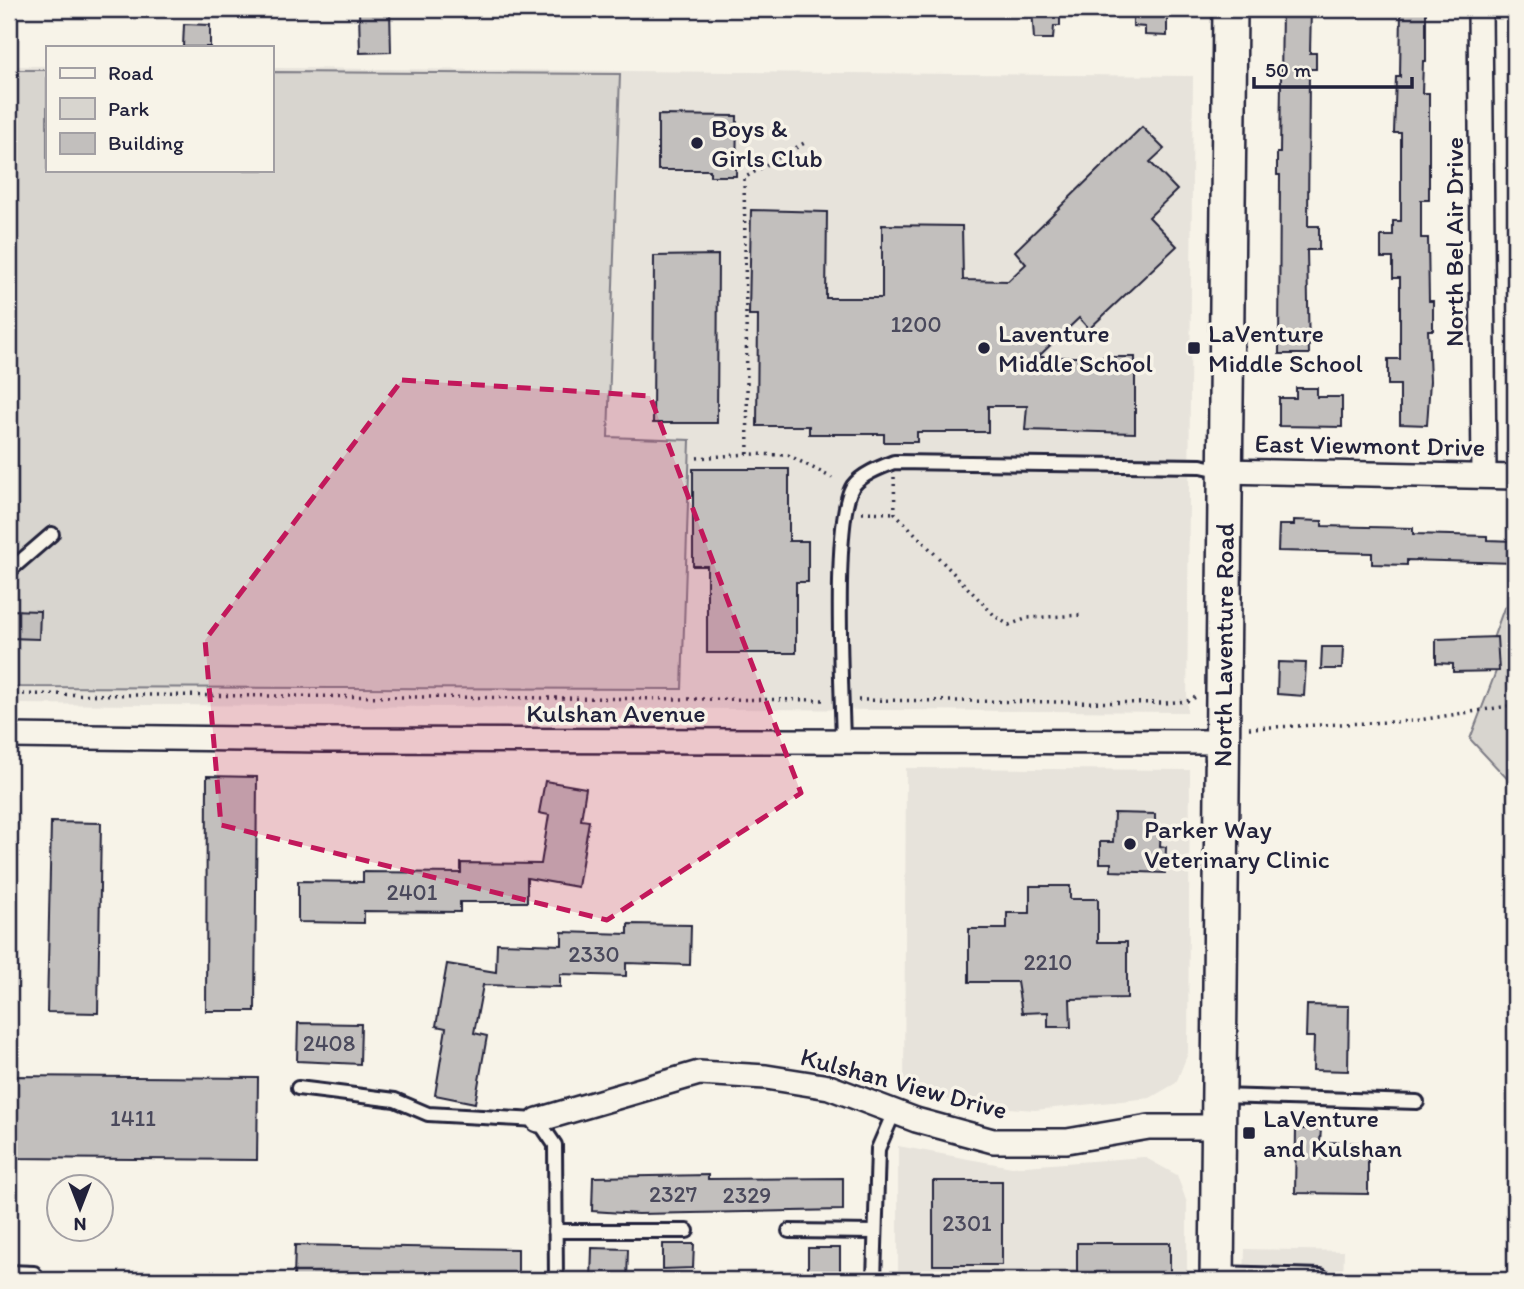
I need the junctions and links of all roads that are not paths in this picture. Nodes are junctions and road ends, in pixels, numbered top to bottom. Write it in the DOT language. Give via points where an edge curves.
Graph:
graph roads {
  1 [pos="1230,9"];
  2 [pos="1480,9"];
  3 [pos="1224,471"];
  4 [pos="1484,474"];
  5 [pos="1515,477"];
  6 [pos="52,534"];
  7 [pos="9,570"];
  8 [pos="9,735"];
  9 [pos="1235,735"];
  10 [pos="843,741"];
  11 [pos="298,1088"];
  12 [pos="1417,1102"];
  13 [pos="1218,1111"];
  14 [pos="894,1112"];
  15 [pos="538,1120"];
  16 [pos="555,1231"];
  17 [pos="687,1231"];
  18 [pos="789,1231"];
  19 [pos="875,1233"];
  20 [pos="9,1272"];
  21 [pos="34,1273"];
  22 [pos="1217,1277"];
  23 [pos="556,1280"];
  24 [pos="874,1280"];
  25 [pos="1321,1280"];
  1 -- 3 [label="street, North Laventure Road"];
  2 -- 4 [label="street, North Bel Air Drive"];
  3 -- 4 [label="street, East Viewmont Drive"];
  3 -- 9 [label="street, North Laventure Road"];
  3 -- 10 [label="lane" via="1200,466 894,461 876,468 854,485 843,512"];
  4 -- 5 [label="street, East Viewmont Drive"];
  6 -- 7 [label="lane"];
  8 -- 10 [label="street, Kulshan Avenue"];
  9 -- 10 [label="street, Kulshan Avenue"];
  9 -- 13 [label="street, North Laventure Road"];
  11 -- 15 [label="lane" via="395,1100 428,1114"];
  12 -- 13 [label="lane"];
  13 -- 14 [label="street, Kulshan View Drive" via="1067,1141 993,1141"];
  13 -- 22 [label="street, North Laventure Road"];
  14 -- 15 [label="street, Kulshan View Drive" via="829,1087 699,1073"];
  14 -- 19 [label="lane" via="878,1149"];
  15 -- 16 [label="lane" via="555,1145"];
  16 -- 17 [label="lane"];
  16 -- 23 [label="lane"];
  18 -- 19 [label="lane"];
  19 -- 24 [label="lane"];
  20 -- 21 [label="lane"];
  22 -- 25 [label="lane" via="1321,1276"];
}
